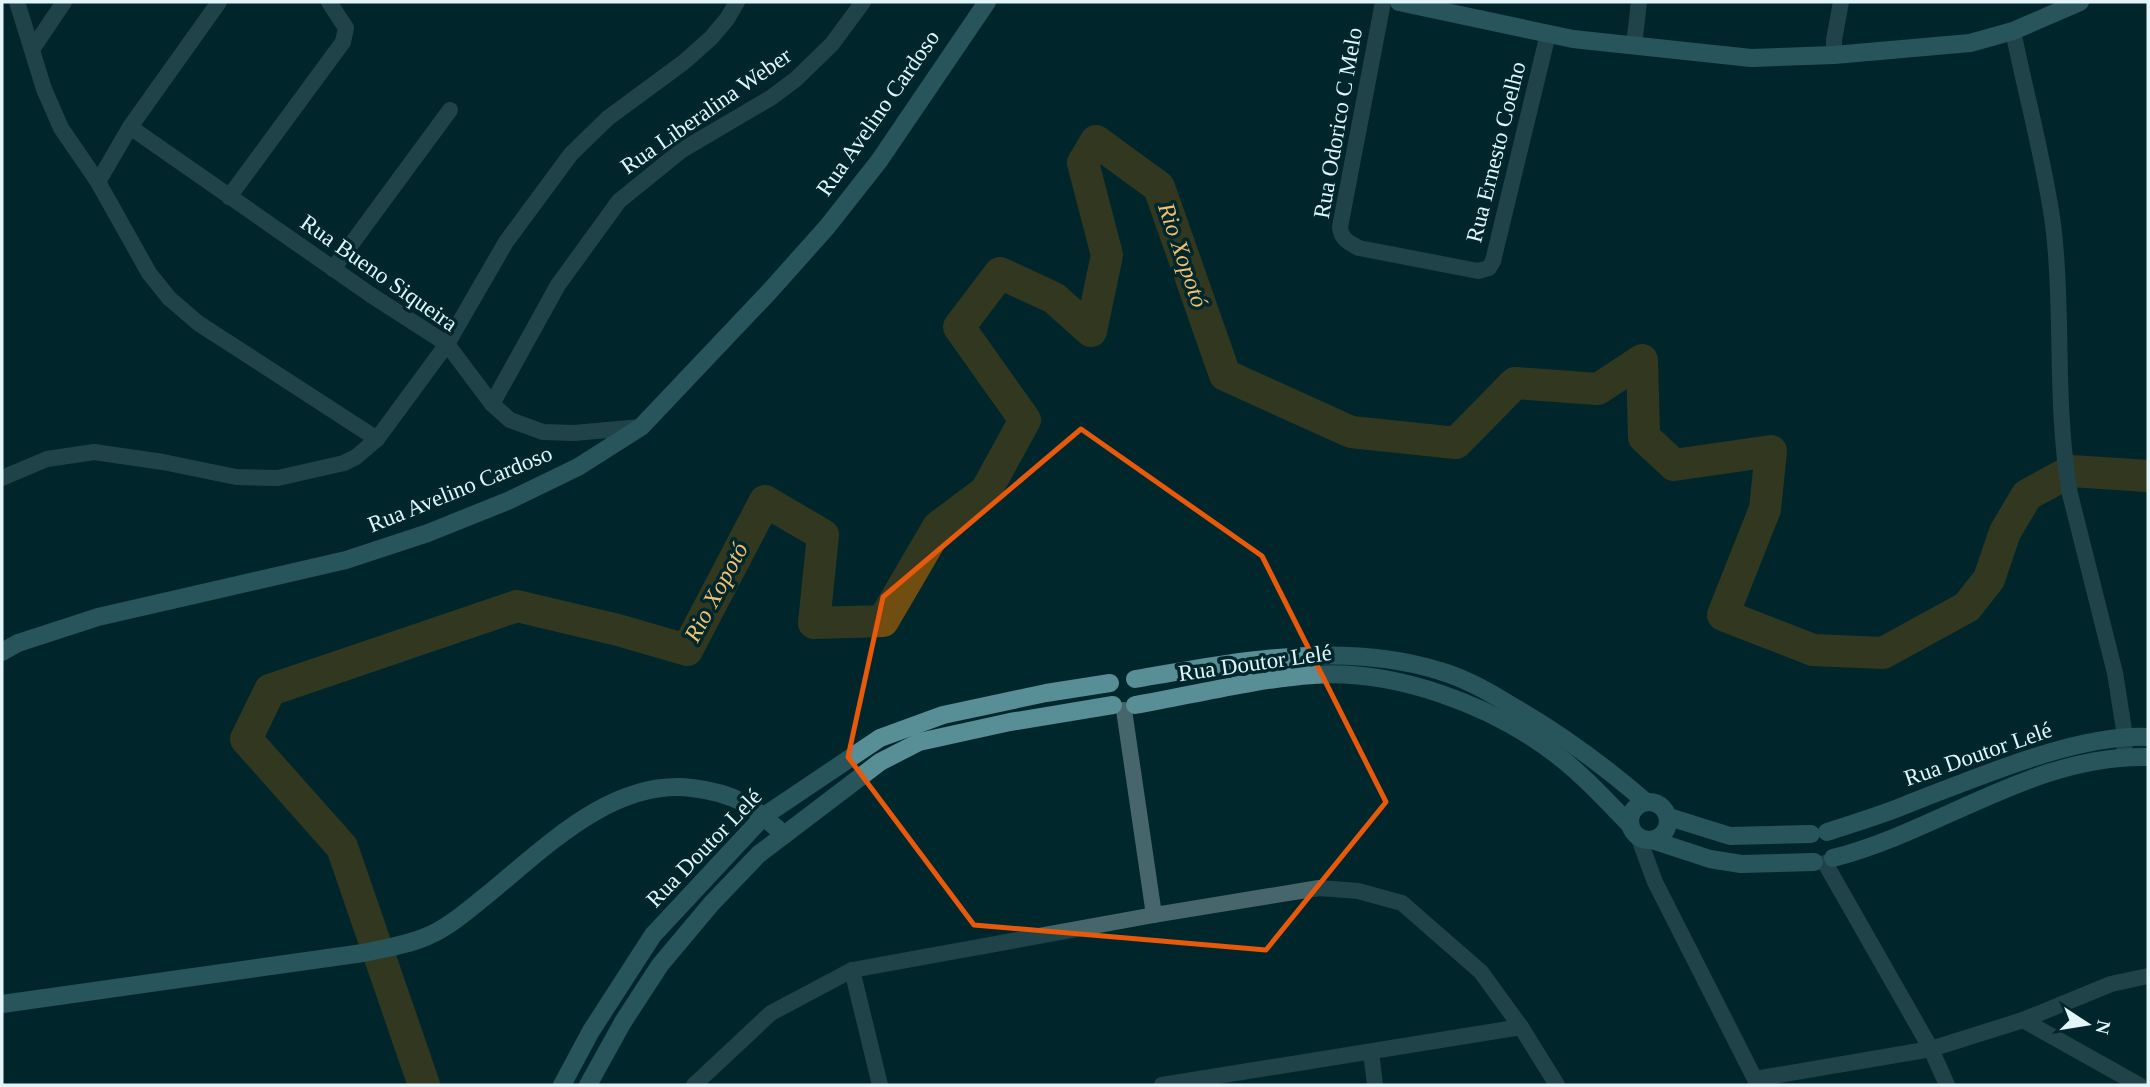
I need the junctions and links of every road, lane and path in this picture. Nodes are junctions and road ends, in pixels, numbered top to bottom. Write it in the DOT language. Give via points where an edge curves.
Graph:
graph roads {
  1 [pos="17,2"];
  2 [pos="64,2"];
  3 [pos="219,2"];
  4 [pos="329,2"];
  5 [pos="737,2"];
  6 [pos="863,2"];
  7 [pos="987,2"];
  8 [pos="1383,2"];
  9 [pos="1399,2"];
  10 [pos="1639,2"];
  11 [pos="1841,2"];
  12 [pos="2080,2"];
  13 [pos="2013,31"];
  14 [pos="1548,34"];
  15 [pos="1634,45"];
  16 [pos="33,48"];
  17 [pos="1834,55"];
  18 [pos="450,110"];
  19 [pos="130,127"];
  20 [pos="98,183"];
  21 [pos="229,197"];
  22 [pos="333,269"];
  23 [pos="1478,271"];
  24 [pos="447,344"];
  25 [pos="492,404"];
  26 [pos="641,427"];
  27 [pos="377,439"];
  28 [pos="2,478"];
  29 [pos="2,652"];
  30 [pos="1135,679"];
  31 [pos="1110,683"];
  32 [pos="1124,707"];
  33 [pos="2125,736"];
  34 [pos="2148,737"];
  35 [pos="2124,757"];
  36 [pos="2148,757"];
  37 [pos="733,796"];
  38 [pos="1646,802"];
  39 [pos="764,816"];
  40 [pos="1669,817"];
  41 [pos="748,833"];
  42 [pos="1819,833"];
  43 [pos="1640,834"];
  44 [pos="783,835"];
  45 [pos="759,854"];
  46 [pos="1824,861"];
  47 [pos="1154,915"];
  48 [pos="852,970"];
  49 [pos="2148,976"];
  50 [pos="2,1004"];
  51 [pos="2023,1020"];
  52 [pos="1521,1027"];
  53 [pos="1931,1049"];
  54 [pos="1371,1052"];
  55 [pos="1757,1082"];
  56 [pos="562,1085"];
  57 [pos="588,1085"];
  58 [pos="694,1085"];
  59 [pos="880,1085"];
  60 [pos="1162,1085"];
  61 [pos="1375,1085"];
  62 [pos="1557,1085"];
  63 [pos="1947,1085"];
  64 [pos="2139,1085"];
  1 -- 16 [label="street"];
  2 -- 16 [label="street"];
  3 -- 19 [label="street"];
  4 -- 21 [label="street" via="346,28 343,42"];
  5 -- 24 [label="street" via="711,38 608,118 571,154 506,242"];
  6 -- 25 [label="street, Rua Liberalina Weber" via="832,44 796,79 682,150 619,201 558,285"];
  7 -- 26 [label="street, Rua Avelino Cardoso" via="879,161 827,227"];
  8 -- 23 [label="street, Rua Odorico C Melo" via="1341,234 1359,248"];
  9 -- 14 [label="street"];
  10 -- 15 [label="street"];
  11 -- 17 [label="street"];
  12 -- 13 [label="street"];
  13 -- 17 [label="street" via="1970,43"];
  13 -- 33 [label="street" via="2053,224 2065,464 2115,673"];
  14 -- 15 [label="street"];
  14 -- 23 [label="street, Rua Ernesto Coelho" via="1493,261 1489,268"];
  15 -- 17 [label="street" via="1751,58"];
  16 -- 20 [label="street" via="61,128"];
  18 -- 22 [label="street"];
  19 -- 20 [label="street"];
  19 -- 21 [label="street, Rua Bueno Siqueira"];
  20 -- 27 [label="street" via="149,273 169,298 198,323"];
  21 -- 22 [label="street, Rua Bueno Siqueira"];
  22 -- 24 [label="street, Rua Bueno Siqueira"];
  24 -- 25 [label="street, Rua Bueno Siqueira"];
  24 -- 27 [label="street"];
  25 -- 26 [label="street, Rua Bueno Siqueira" via="510,420 543,432"];
  26 -- 29 [label="street, Rua Avelino Cardoso" via="578,467 428,533 346,560 98,617"];
  27 -- 28 [label="street" via="344,463 278,478 236,477 94,452 47,459"];
  30 -- 31 [label="street" via="1121,676"];
  30 -- 32 [label="street" via="1141,695"];
  30 -- 38 [label="street, Rua Doutor Lelé" via="1290,657 1387,659 1441,671 1477,685 1550,727"];
  31 -- 32 [label="street" via="1107,695"];
  31 -- 39 [label="street, Rua Doutor Lelé" via="943,715 880,738"];
  32 -- 43 [label="street, Rua Doutor Lelé" via="1314,675 1401,681 1458,700 1556,755"];
  32 -- 44 [label="street, Rua Doutor Lelé" via="1010,722 919,742 880,762"];
  32 -- 47 [label="street"];
  33 -- 34 [label="street, Rua Doutor Lelé"];
  33 -- 35 [label="street"];
  33 -- 42 [label="street, Rua Doutor Lelé" via="2053,752"];
  35 -- 36 [label="street, Rua Doutor Lelé"];
  35 -- 46 [label="street, Rua Doutor Lelé" via="2074,765 1992,793 1866,849"];
  37 -- 39 [label="street"];
  37 -- 41 [label="street"];
  37 -- 50 [label="street" via="671,785 623,798 587,815 467,911 413,941 363,953"];
  38 -- 40 [label="street" via="1660,804"];
  38 -- 43 [label="street" via="1633,810"];
  39 -- 41 [label="street, Rua Doutor Lelé"];
  39 -- 44 [label="street"];
  40 -- 42 [label="street, Rua Doutor Lelé" via="1730,836"];
  40 -- 43 [label="street" via="1664,834"];
  41 -- 45 [label="street"];
  41 -- 56 [label="street, Rua Doutor Lelé" via="653,935"];
  42 -- 46 [label="street" via="1835,841 1836,852"];
  42 -- 46 [label="street" via="1804,850"];
  43 -- 46 [label="street, Rua Doutor Lelé" via="1710,859 1741,864"];
  43 -- 55 [label="street" via="1655,882"];
  44 -- 45 [label="street, Rua Doutor Lelé"];
  45 -- 57 [label="street, Rua Doutor Lelé" via="660,965"];
  46 -- 53 [label="street"];
  47 -- 48 [label="street"];
  47 -- 52 [label="street" via="1319,888 1359,891 1402,903 1481,972"];
  48 -- 58 [label="street" via="771,1013"];
  48 -- 59 [label="street"];
  49 -- 51 [label="street" via="2111,984"];
  51 -- 53 [label="street"];
  51 -- 64 [label="street"];
  52 -- 54 [label="street"];
  52 -- 62 [label="street"];
  53 -- 55 [label="street"];
  53 -- 63 [label="street"];
  54 -- 60 [label="street"];
  54 -- 61 [label="street"];
}
